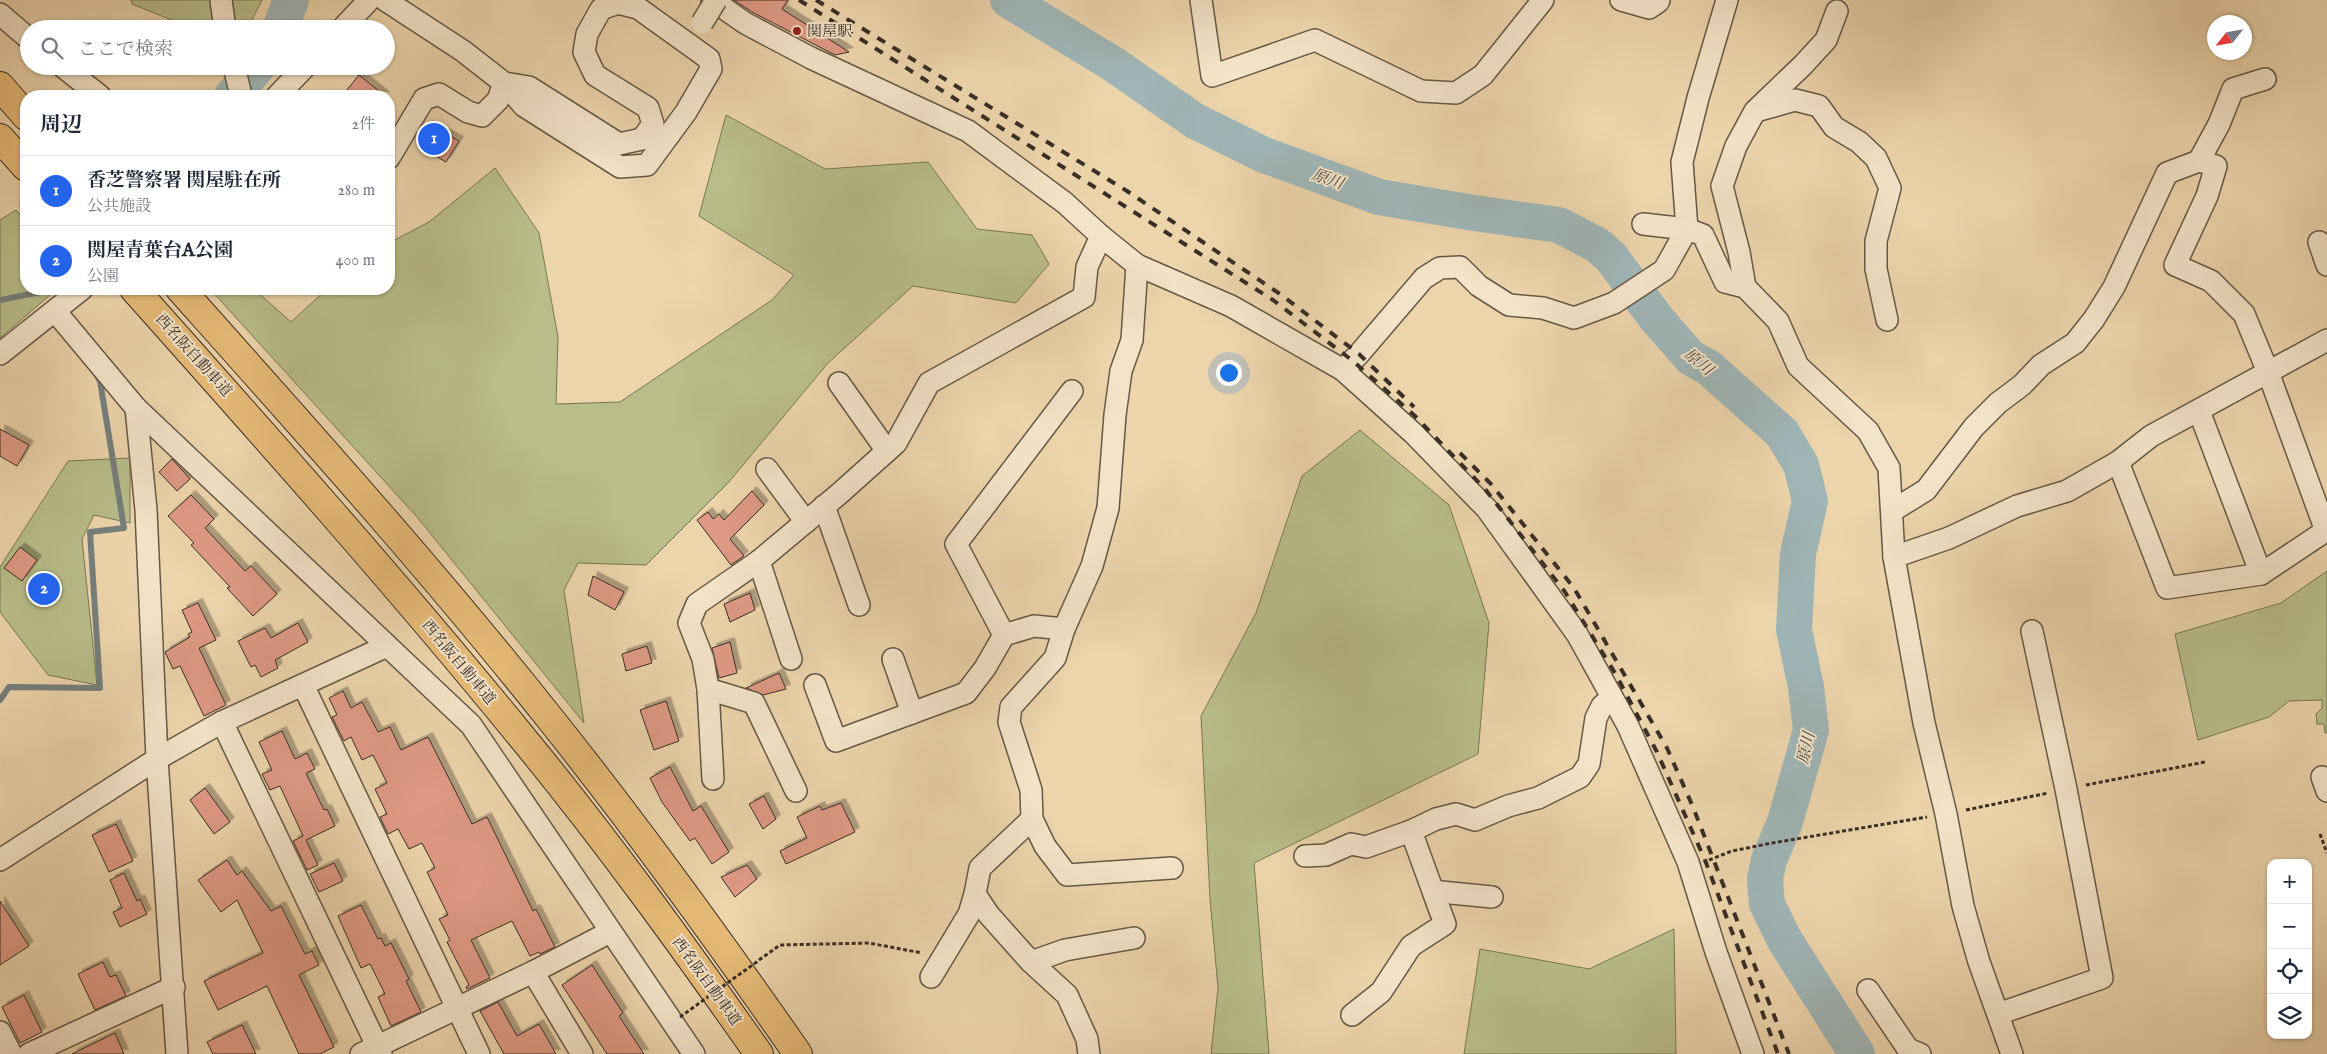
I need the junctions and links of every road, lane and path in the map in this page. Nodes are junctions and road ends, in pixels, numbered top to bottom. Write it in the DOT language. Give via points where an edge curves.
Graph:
graph roads {
  1 [pos="221,0"];
  2 [pos="370,0"];
  3 [pos="385,0"];
  4 [pos="712,0"];
  5 [pos="716,0"];
  6 [pos="1201,0"];
  7 [pos="1543,0"];
  8 [pos="1621,0"];
  9 [pos="1659,0"];
  10 [pos="1727,0"];
  11 [pos="1837,12"];
  12 [pos="0,14"];
  13 [pos="224,20"];
  14 [pos="351,20"];
  15 [pos="702,23"];
  16 [pos="20,31"];
  17 [pos="73,75"];
  18 [pos="236,75"];
  19 [pos="297,75"];
  20 [pos="2265,79"];
  21 [pos="504,83"];
  22 [pos="0,86"];
  23 [pos="92,90"];
  24 [pos="240,90"];
  25 [pos="283,90"];
  26 [pos="20,109"];
  27 [pos="1755,111"];
  28 [pos="0,138"];
  29 [pos="395,148"];
  30 [pos="20,160"];
  31 [pos="2199,161"];
  32 [pos="1644,224"];
  33 [pos="1687,229"];
  34 [pos="1100,236"];
  35 [pos="2319,242"];
  36 [pos="1137,265"];
  37 [pos="2327,265"];
  38 [pos="1745,287"];
  39 [pos="75,295"];
  40 [pos="139,295"];
  41 [pos="185,295"];
  42 [pos="55,311"];
  43 [pos="1887,320"];
  44 [pos="2327,340"];
  45 [pos="0,354"];
  46 [pos="1343,370"];
  47 [pos="2268,372"];
  48 [pos="839,383"];
  49 [pos="1072,391"];
  50 [pos="136,408"];
  51 [pos="2199,411"];
  52 [pos="887,451"];
  53 [pos="2118,462"];
  54 [pos="767,469"];
  55 [pos="824,506"];
  56 [pos="1892,511"];
  57 [pos="806,522"];
  58 [pos="2326,531"];
  59 [pos="1894,557"];
  60 [pos="759,561"];
  61 [pos="2261,574"];
  62 [pos="858,605"];
  63 [pos="1064,629"];
  64 [pos="2032,631"];
  65 [pos="1004,635"];
  66 [pos="387,646"];
  67 [pos="791,659"];
  68 [pos="892,659"];
  69 [pos="303,685"];
  70 [pos="815,685"];
  71 [pos="708,689"];
  72 [pos="1612,697"];
  73 [pos="912,713"];
  74 [pos="222,722"];
  75 [pos="157,759"];
  76 [pos="713,779"];
  77 [pos="796,791"];
  78 [pos="1923,817"];
  79 [pos="1032,819"];
  80 [pos="1411,831"];
  81 [pos="2320,834"];
  82 [pos="2327,852"];
  83 [pos="1304,856"];
  84 [pos="0,860"];
  85 [pos="1688,862"];
  86 [pos="1172,868"];
  87 [pos="975,894"];
  88 [pos="1434,894"];
  89 [pos="1492,897"];
  90 [pos="610,932"];
  91 [pos="1134,938"];
  92 [pos="943,955"];
  93 [pos="1031,962"];
  94 [pos="533,972"];
  95 [pos="931,977"];
  96 [pos="174,987"];
  97 [pos="1868,990"];
  98 [pos="456,1009"];
  99 [pos="1998,1014"];
  100 [pos="1352,1015"];
  101 [pos="680,1017"];
  102 [pos="0,1032"];
  103 [pos="373,1051"];
  104 [pos="11,1054"];
  105 [pos="28,1054"];
  106 [pos="177,1054"];
  107 [pos="479,1054"];
  108 [pos="582,1054"];
  109 [pos="694,1054"];
  110 [pos="759,1054"];
  111 [pos="798,1054"];
  112 [pos="1089,1054"];
  113 [pos="1753,1054"];
  114 [pos="1920,1054"];
  115 [pos="2012,1054"];
  1 -- 13 [label="street"];
  2 -- 14 [label="street"];
  3 -- 21 [label="street" via="463,51"];
  4 -- 34 [label="street" via="745,23 811,58 968,131 1065,203"];
  5 -- 15 [label="street, bridge"];
  6 -- 7 [label="street" via="1212,76 1315,40 1421,91 1456,93 1483,76"];
  8 -- 9 [label="street" via="1648,8"];
  10 -- 33 [label="street" via="1682,162"];
  11 -- 27 [label="street" via="1826,40"];
  12 -- 16 [label="street"];
  17 -- 23 [label="street"];
  18 -- 24 [label="street"];
  19 -- 25 [label="street"];
  20 -- 31 [label="street" via="2233,89"];
  21 -- 21 [label="street" via="529,87 619,144 642,139 653,124 648,108 595,75 584,52 587,34 602,9 618,2 638,8 709,59 711,69 686,112 647,165 620,167 524,106"];
  21 -- 29 [label="street" via="498,100 482,116 468,112 439,94 424,99"];
  22 -- 26 [label="highway"];
  27 -- 38 [label="street" via="1736,146 1722,186"];
  27 -- 43 [label="street" via="1795,100 1819,106 1834,127 1859,142 1876,158 1890,188 1876,242 1876,269"];
  28 -- 30 [label="highway"];
  31 -- 47 [label="street" via="2216,166 2208,196 2174,265 2211,281 2244,314"];
  31 -- 56 [label="street" via="2167,173 2114,287 2075,343 2041,365 1998,403 1974,427 1926,490"];
  32 -- 33 [label="street"];
  33 -- 38 [label="street" via="1703,235 1726,282"];
  33 -- 46 [label="street" via="1664,270 1614,303 1574,318 1543,308 1510,304 1479,286 1460,267 1440,268 1424,278"];
  34 -- 36 [label="street"];
  34 -- 52 [label="street" via="1087,266 1084,297 929,383 896,443"];
  35 -- 37 [label="street"];
  36 -- 46 [label="street" via="1231,306"];
  36 -- 63 [label="street" via="1132,340 1121,370 1115,415 1108,508 1092,566"];
  38 -- 56 [label="street" via="1778,321 1798,366 1868,431 1889,468"];
  39 -- 42 [label="street"];
  40 -- 110 [label="highway, 西名阪自動車道" via="342,524 522,738 689,955"];
  41 -- 111 [label="highway" via="373,506 547,714 714,933"];
  42 -- 45 [label="street"];
  42 -- 50 [label="street"];
  44 -- 47 [label="street"];
  46 -- 72 [label="street" via="1413,433 1487,509 1577,634"];
  47 -- 51 [label="street"];
  47 -- 58 [label="street"];
  48 -- 52 [label="street"];
  49 -- 65 [label="street" via="956,544"];
  50 -- 66 [label="street"];
  50 -- 75 [label="street" via="146,510"];
  51 -- 53 [label="street" via="2151,436"];
  51 -- 61 [label="street"];
  52 -- 55 [label="street"];
  53 -- 59 [label="street" via="2067,491 2017,506 1949,538"];
  53 -- 61 [label="street" via="2167,588"];
  54 -- 57 [label="street"];
  55 -- 57 [label="street"];
  55 -- 62 [label="street"];
  56 -- 59 [label="street"];
  57 -- 60 [label="street"];
  58 -- 61 [label="street"];
  59 -- 99 [label="street" via="1924,723 1946,814 1963,906"];
  60 -- 67 [label="street"];
  60 -- 71 [label="street" via="697,604 689,623 702,659"];
  63 -- 65 [label="street" via="1034,626"];
  63 -- 79 [label="street" via="1055,658 1011,706 1009,722 1030,790"];
  64 -- 99 [label="street" via="2102,978"];
  65 -- 73 [label="street" via="966,693"];
  66 -- 69 [label="street"];
  66 -- 90 [label="street" via="471,725"];
  68 -- 73 [label="street"];
  69 -- 74 [label="street"];
  69 -- 98 [label="street"];
  70 -- 73 [label="street" via="836,741"];
  71 -- 76 [label="street"];
  71 -- 77 [label="street" via="754,703"];
  72 -- 80 [label="street" via="1596,718 1589,764 1580,777 1538,798 1475,820 1456,814"];
  72 -- 85 [label="street"];
  74 -- 75 [label="street"];
  74 -- 103 [label="street"];
  75 -- 84 [label="street"];
  75 -- 96 [label="street"];
  78 -- 85 [label="path" via="1732,851 1714,860"];
  79 -- 86 [label="street" via="1045,846 1068,875"];
  79 -- 87 [label="street" via="980,868"];
  80 -- 83 [label="street" via="1366,847 1351,844 1326,855"];
  80 -- 88 [label="street"];
  81 -- 82 [label="path"];
  85 -- 113 [label="street"];
  87 -- 92 [label="street" via="969,914"];
  87 -- 93 [label="street" via="989,915"];
  88 -- 89 [label="street"];
  88 -- 100 [label="street" via="1446,924 1411,946 1381,992"];
  90 -- 94 [label="street"];
  90 -- 109 [label="street"];
  91 -- 93 [label="street" via="1065,950"];
  92 -- 95 [label="street"];
  92 -- 101 [label="path, bridge" via="869,943 780,945"];
  93 -- 112 [label="street" via="1067,995 1087,1039"];
  94 -- 98 [label="street"];
  94 -- 108 [label="street"];
  96 -- 105 [label="street"];
  96 -- 106 [label="street"];
  97 -- 114 [label="street" via="1908,1049"];
  98 -- 103 [label="street"];
  98 -- 107 [label="street"];
  99 -- 115 [label="street"];
  102 -- 104 [label="street"];
}
